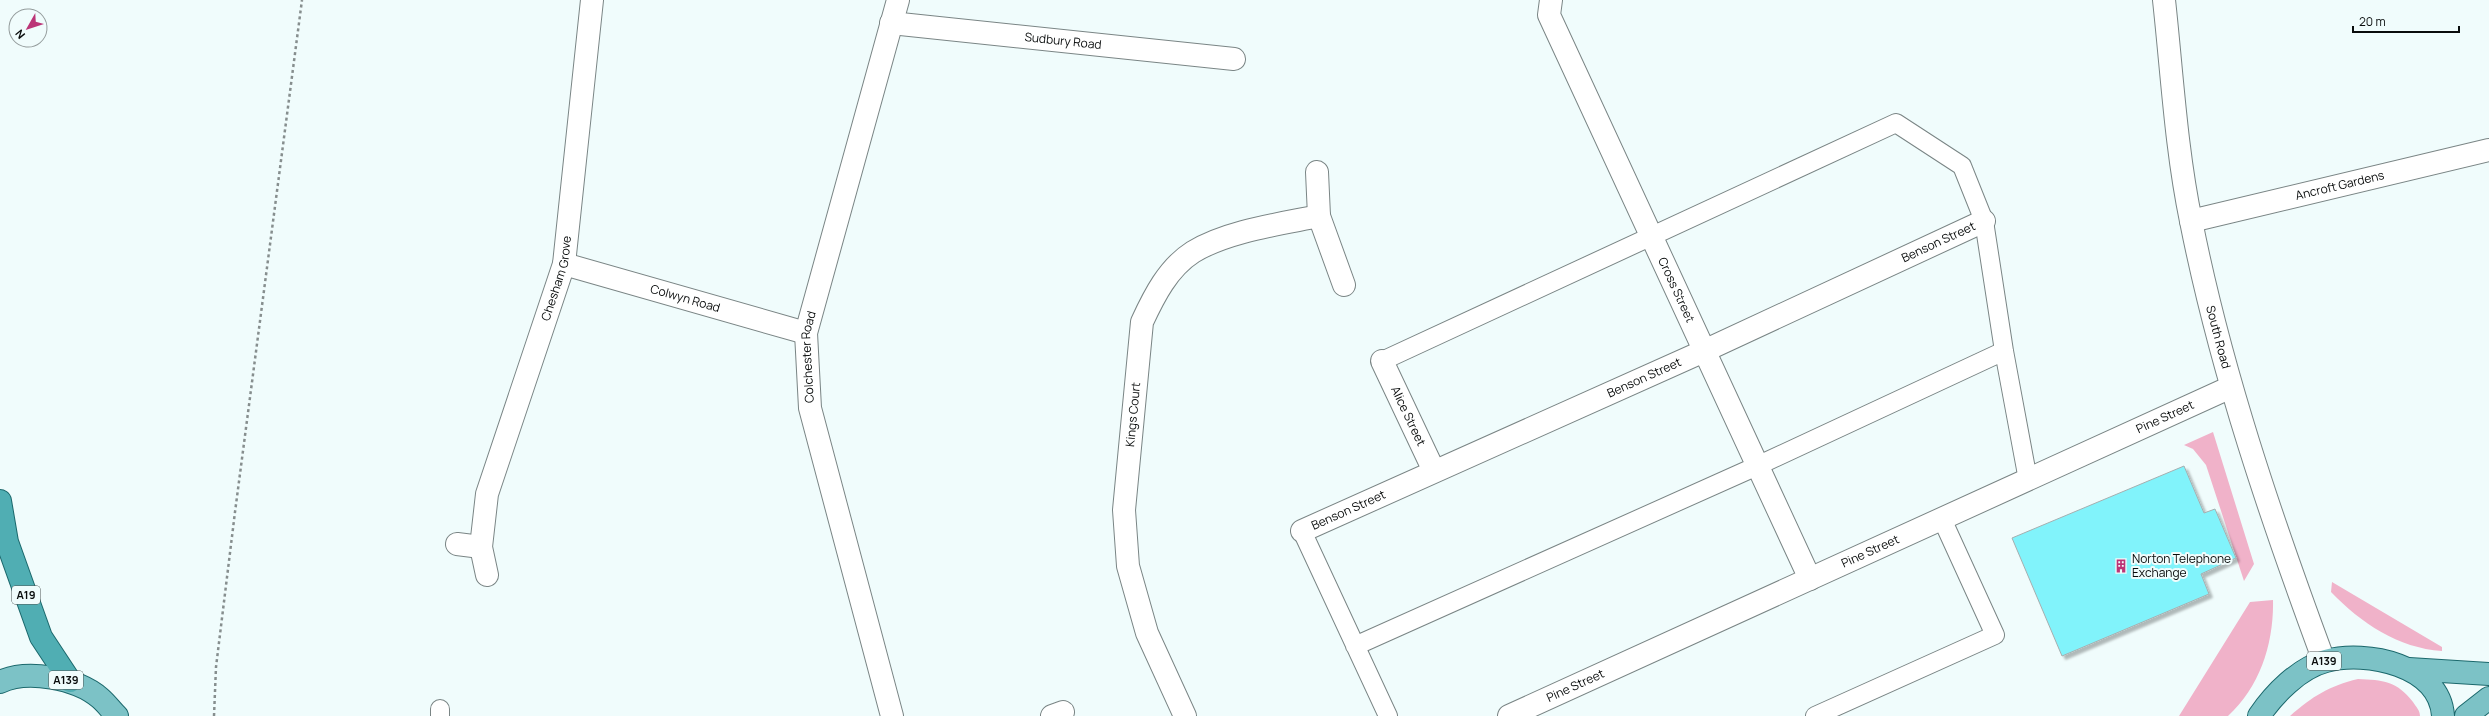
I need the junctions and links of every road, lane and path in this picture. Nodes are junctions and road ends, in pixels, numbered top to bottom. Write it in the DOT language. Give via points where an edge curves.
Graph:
graph roads {
  1 [pos="302,0"];
  2 [pos="592,0"];
  3 [pos="898,0"];
  4 [pos="1550,0"];
  5 [pos="2164,0"];
  6 [pos="891,23"];
  7 [pos="1234,59"];
  8 [pos="2489,150"];
  9 [pos="1317,172"];
  10 [pos="1319,216"];
  11 [pos="2191,221"];
  12 [pos="1984,222"];
  13 [pos="1652,237"];
  14 [pos="564,264"];
  15 [pos="1344,285"];
  16 [pos="806,333"];
  17 [pos="1704,351"];
  18 [pos="2004,351"];
  19 [pos="1382,361"];
  20 [pos="2232,387"];
  21 [pos="1757,466"];
  22 [pos="1434,472"];
  23 [pos="2028,480"];
  24 [pos="0,501"];
  25 [pos="1942,519"];
  26 [pos="1302,532"];
  27 [pos="457,544"];
  28 [pos="481,547"];
  29 [pos="487,575"];
  30 [pos="1810,579"];
  31 [pos="1355,646"];
  32 [pos="2324,661"];
  33 [pos="2409,669"];
  34 [pos="2489,674"];
  35 [pos="1,681"];
  36 [pos="70,681"];
  37 [pos="2489,698"];
  38 [pos="117,716"];
  39 [pos="214,716"];
  40 [pos="892,716"];
  41 [pos="1184,716"];
  42 [pos="1388,716"];
  43 [pos="1509,716"];
  44 [pos="1815,716"];
  45 [pos="2259,716"];
  46 [pos="2444,716"];
  47 [pos="2466,716"];
  1 -- 39 [label="path" via="233,528 216,667"];
  2 -- 14 [label="street, Chesham Grove"];
  3 -- 6 [label="street, Colchester Road"];
  4 -- 13 [label="street, Cross Street" via="1549,15"];
  5 -- 11 [label="street, South Road"];
  6 -- 7 [label="street, Sudbury Road"];
  6 -- 16 [label="street, Colchester Road"];
  8 -- 11 [label="street, Ancroft Gardens"];
  9 -- 10 [label="street"];
  10 -- 15 [label="street"];
  10 -- 41 [label="street, Kings Court" via="1258,229 1220,240 1193,252 1169,274 1153,297 1142,322 1124,510 1128,566 1147,633"];
  11 -- 20 [label="street, South Road"];
  12 -- 13 [label="lane" via="1962,166 1896,123"];
  12 -- 17 [label="street, Benson Street"];
  12 -- 18 [label="lane"];
  13 -- 17 [label="street, Cross Street"];
  13 -- 19 [label="lane"];
  14 -- 16 [label="street, Colwyn Road"];
  14 -- 28 [label="street, Chesham Grove" via="487,494"];
  16 -- 40 [label="street, Colchester Road" via="810,408"];
  17 -- 21 [label="street, Cross Street"];
  17 -- 22 [label="street, Benson Street"];
  18 -- 21 [label="lane"];
  18 -- 23 [label="lane"];
  19 -- 22 [label="street, Alice Street"];
  20 -- 23 [label="street, Pine Street"];
  20 -- 32 [label="street, South Road" via="2292,574"];
  21 -- 30 [label="street, Cross Street"];
  21 -- 31 [label="lane"];
  22 -- 26 [label="street, Benson Street"];
  23 -- 25 [label="street, Pine Street"];
  24 -- 36 [label="highway, A19" via="7,542 41,637"];
  25 -- 30 [label="street, Pine Street"];
  25 -- 44 [label="lane" via="1995,635"];
  26 -- 31 [label="lane"];
  27 -- 28 [label="street"];
  28 -- 29 [label="street, Chesham Grove"];
  30 -- 43 [label="street, Pine Street"];
  31 -- 42 [label="lane"];
  32 -- 33 [label="main road, A139" via="2347,657 2378,660"];
  32 -- 45 [label="main road, A139" via="2293,679 2272,697"];
  33 -- 34 [label="main road, A139"];
  33 -- 46 [label="main road, A139" via="2431,686 2443,706"];
  35 -- 36 [label="main road, A139" via="37,675"];
  36 -- 38 [label="main road, A139" via="100,697"];
  37 -- 47 [label="main road"];
}
